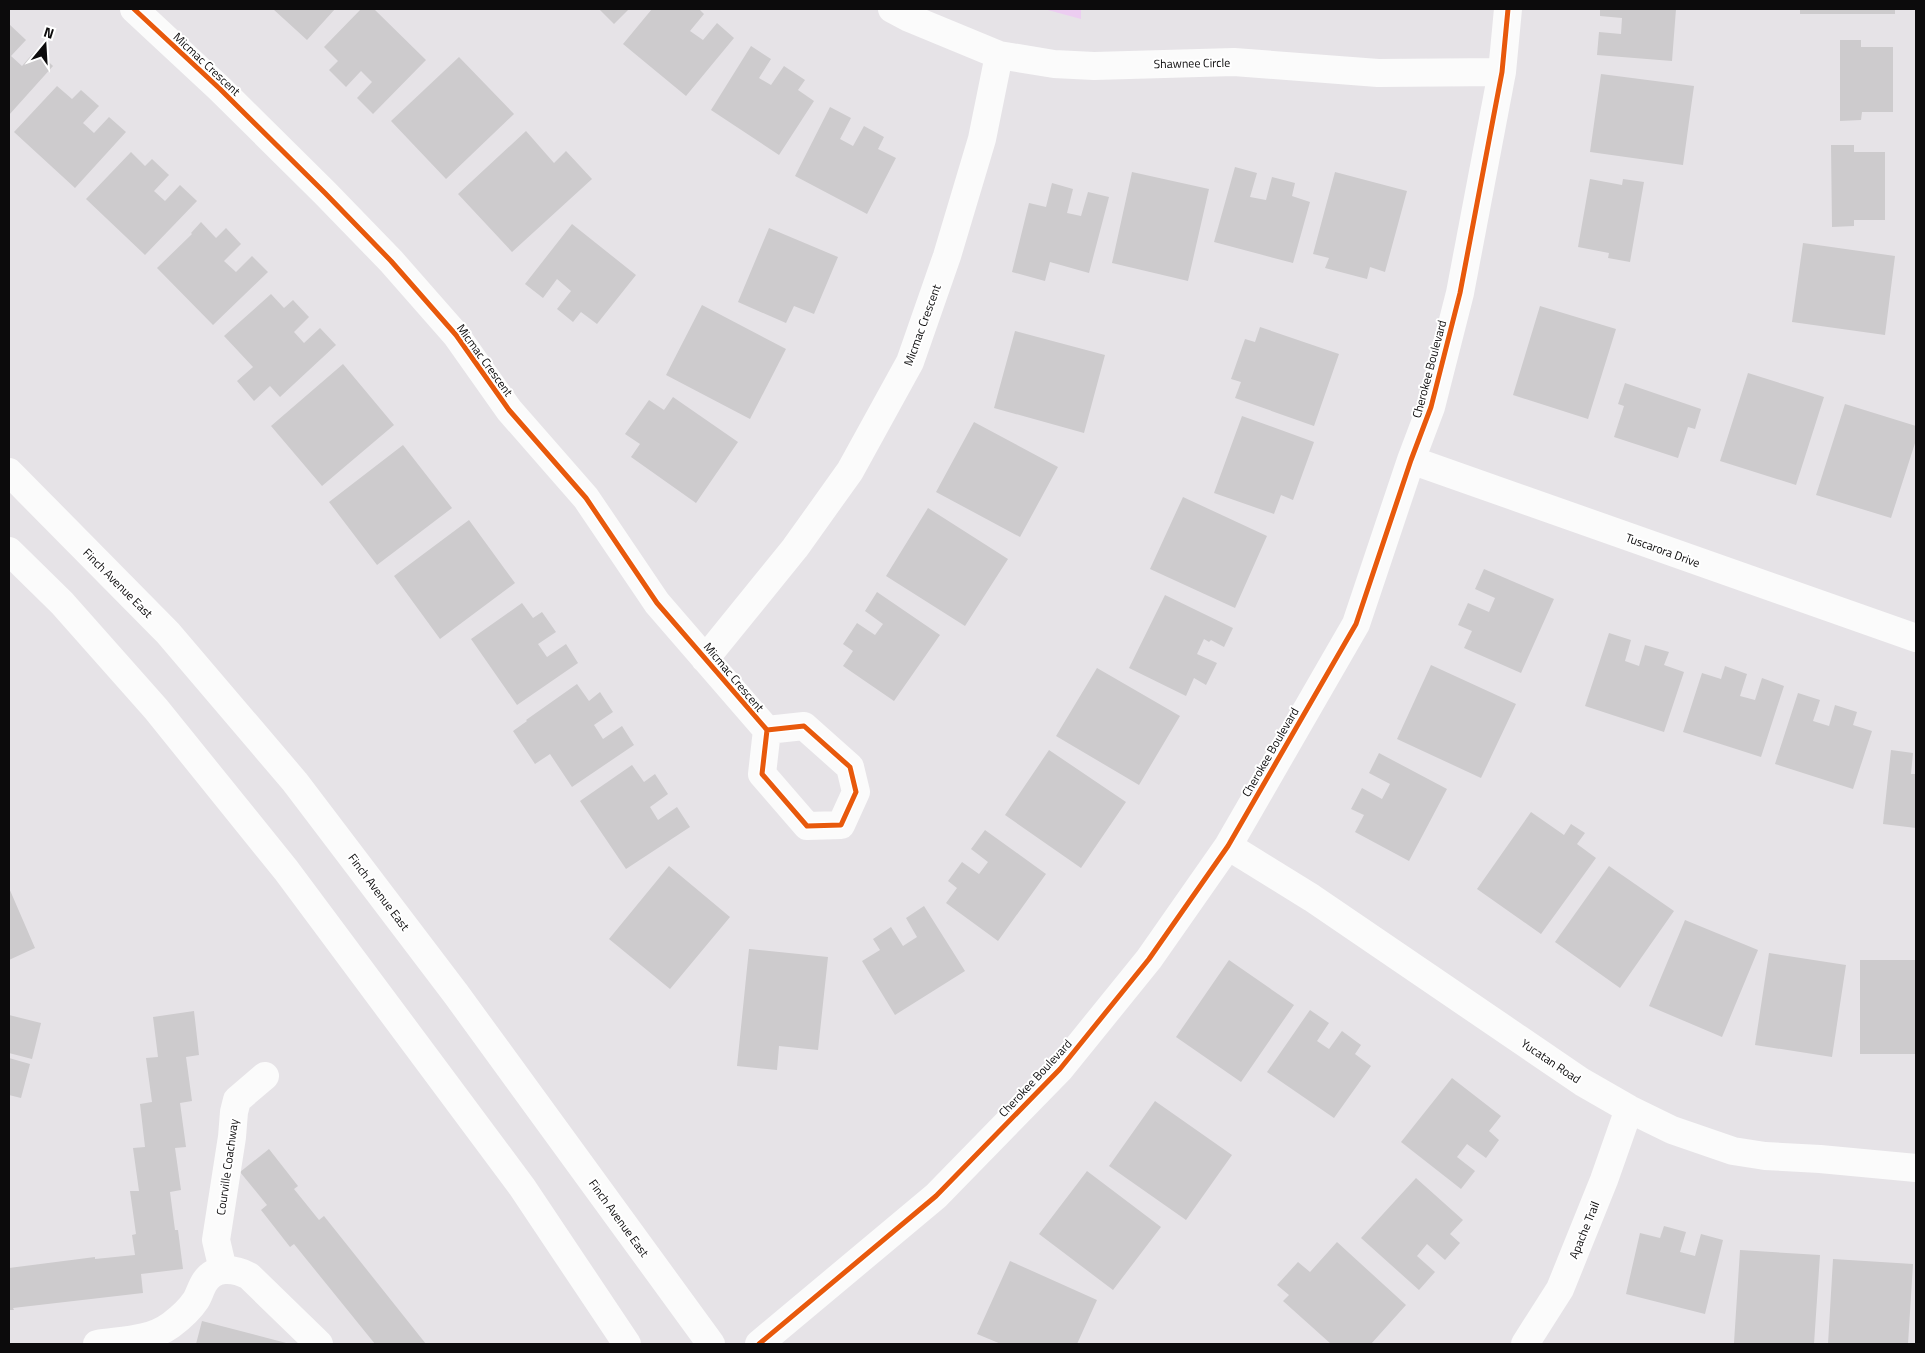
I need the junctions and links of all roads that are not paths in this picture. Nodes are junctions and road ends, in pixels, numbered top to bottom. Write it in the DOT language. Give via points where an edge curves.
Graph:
graph roads {
  1 [pos="134,9"];
  2 [pos="892,9"];
  3 [pos="1508,9"];
  4 [pos="1000,55"];
  5 [pos="1502,72"];
  6 [pos="1411,460"];
  7 [pos="9,472"];
  8 [pos="9,551"];
  9 [pos="1916,638"];
  10 [pos="705,659"];
  11 [pos="766,730"];
  12 [pos="1228,846"];
  13 [pos="264,1076"];
  14 [pos="1629,1109"];
  15 [pos="1916,1168"];
  16 [pos="222,1270"];
  17 [pos="97,1344"];
  18 [pos="318,1344"];
  19 [pos="627,1344"];
  20 [pos="710,1344"];
  21 [pos="759,1344"];
  22 [pos="1525,1344"];
  1 -- 10 [label="street, Micmac Crescent" via="325,193 456,334 509,410 586,498 657,602"];
  2 -- 4 [label="street, Shawnee Circle"];
  3 -- 5 [label="street, Cherokee Boulevard"];
  4 -- 5 [label="street, Shawnee Circle" via="1054,64 1094,66 1234,62 1378,73"];
  4 -- 10 [label="street, Micmac Crescent" via="982,139 947,256 910,362 850,471 795,548"];
  5 -- 6 [label="street, Cherokee Boulevard" via="1460,293 1431,408"];
  6 -- 9 [label="street, Tuscarora Drive"];
  6 -- 12 [label="street, Cherokee Boulevard" via="1356,624"];
  7 -- 20 [label="street, Finch Avenue East" via="168,633 295,782 456,994"];
  8 -- 19 [label="street" via="62,603 156,709 286,870 522,1187"];
  10 -- 11 [label="street, Micmac Crescent"];
  12 -- 14 [label="street, Yucatan Road" via="1312,898 1582,1082"];
  12 -- 21 [label="street, Cherokee Boulevard" via="1149,960 1060,1069 936,1196"];
  13 -- 16 [label="street, Courville Coachway" via="237,1100 234,1112 216,1240"];
  14 -- 15 [label="street, Yucatan Road" via="1672,1130 1732,1151"];
  14 -- 22 [label="street, Apache Trail" via="1560,1289"];
  16 -- 17 [label="street" via="211,1274 194,1302 172,1325 154,1335"];
  16 -- 18 [label="street" via="240,1271 249,1276"];
}
